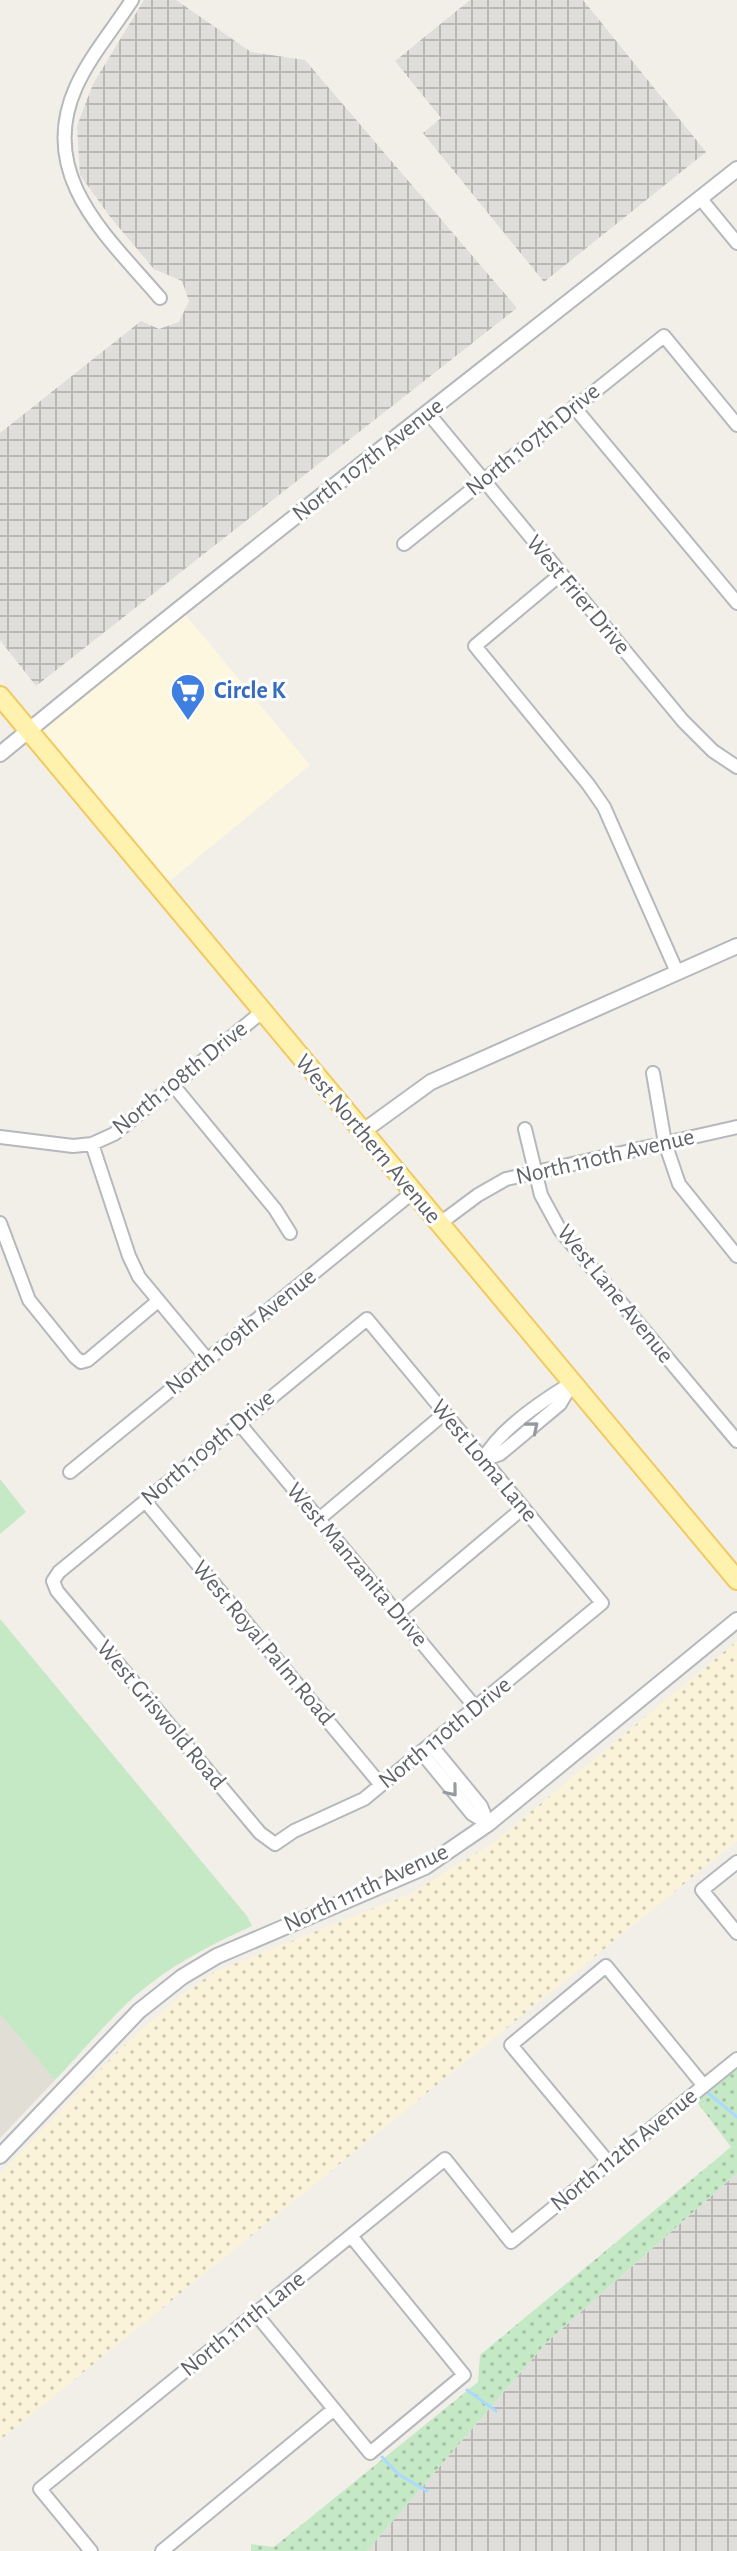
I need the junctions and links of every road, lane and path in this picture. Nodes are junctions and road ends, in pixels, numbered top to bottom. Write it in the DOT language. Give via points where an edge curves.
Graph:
graph roads {
  1 [pos="132,0"];
  2 [pos="737,169"];
  3 [pos="700,198"];
  4 [pos="737,243"];
  5 [pos="160,298"];
  6 [pos="574,407"];
  7 [pos="429,414"];
  8 [pos="737,425"];
  9 [pos="483,480"];
  10 [pos="404,544"];
  11 [pos="561,574"];
  12 [pos="737,603"];
  13 [pos="0,696"];
  14 [pos="29,729"];
  15 [pos="0,754"];
  16 [pos="737,767"];
  17 [pos="737,946"];
  18 [pos="677,972"];
  19 [pos="263,1011"];
  20 [pos="653,1073"];
  21 [pos="173,1085"];
  22 [pos="737,1127"];
  23 [pos="525,1129"];
  24 [pos="362,1132"];
  25 [pos="0,1137"];
  26 [pos="665,1143"];
  27 [pos="92,1144"];
  28 [pos="535,1171"];
  29 [pos="413,1192"];
  30 [pos="0,1223"];
  31 [pos="439,1224"];
  32 [pos="290,1233"];
  33 [pos="737,1256"];
  34 [pos="158,1301"];
  35 [pos="367,1319"];
  36 [pos="207,1359"];
  37 [pos="573,1382"];
  38 [pos="445,1413"];
  39 [pos="238,1422"];
  40 [pos="737,1441"];
  41 [pos="483,1460"];
  42 [pos="70,1472"];
  43 [pos="145,1501"];
  44 [pos="523,1508"];
  45 [pos="319,1519"];
  46 [pos="737,1580"];
  47 [pos="53,1581"];
  48 [pos="602,1603"];
  49 [pos="397,1614"];
  50 [pos="737,1620"];
  51 [pos="476,1708"];
  52 [pos="426,1748"];
  53 [pos="381,1785"];
  54 [pos="488,1824"];
  55 [pos="275,1844"];
  56 [pos="737,1862"];
  57 [pos="737,1933"];
  58 [pos="737,2059"];
  59 [pos="704,2086"];
  60 [pos="0,2156"];
  61 [pos="609,2163"];
  62 [pos="351,2236"];
  63 [pos="511,2242"];
  64 [pos="256,2314"];
  65 [pos="334,2409"];
  66 [pos="91,2551"];
  67 [pos="162,2551"];
  1 -- 5 [label="street" via="76,86 63,140 80,200"];
  2 -- 3 [label="street, North 107th Avenue"];
  3 -- 4 [label="street"];
  3 -- 7 [label="street, North 107th Avenue"];
  6 -- 8 [label="street, North 107th Drive" via="664,336"];
  6 -- 9 [label="street, North 107th Drive"];
  6 -- 12 [label="street"];
  7 -- 9 [label="street, West Frier Drive"];
  7 -- 14 [label="street, North 107th Avenue" via="233,563"];
  9 -- 10 [label="street, North 107th Drive"];
  9 -- 11 [label="street, West Frier Drive"];
  11 -- 16 [label="street, West Frier Drive" via="698,738"];
  11 -- 18 [label="street" via="475,646 604,807"];
  13 -- 14 [label="main road, West Northern Avenue"];
  14 -- 15 [label="street, North 107th Avenue"];
  14 -- 19 [label="main road, West Northern Avenue"];
  17 -- 18 [label="street"];
  18 -- 24 [label="street" via="431,1082"];
  19 -- 21 [label="street, North 108th Drive"];
  19 -- 24 [label="main road, West Northern Avenue"];
  20 -- 26 [label="street"];
  21 -- 27 [label="street, North 108th Drive" via="114,1134"];
  21 -- 32 [label="street"];
  22 -- 26 [label="street, North 110th Avenue"];
  23 -- 28 [label="street, West Lane Avenue"];
  24 -- 29 [label="main road, West Northern Avenue"];
  25 -- 27 [label="street, North 108th Drive"];
  26 -- 28 [label="street, North 110th Avenue"];
  26 -- 33 [label="street" via="679,1184"];
  27 -- 34 [label="street" via="129,1256"];
  28 -- 31 [label="street, North 110th Avenue" via="491,1187"];
  28 -- 40 [label="street, West Lane Avenue" via="560,1230"];
  29 -- 31 [label="main road, West Northern Avenue"];
  29 -- 36 [label="street, North 109th Avenue"];
  30 -- 34 [label="street" via="29,1300 81,1362"];
  31 -- 37 [label="main road, West Northern Avenue"];
  34 -- 36 [label="street"];
  35 -- 38 [label="street, West Loma Lane"];
  35 -- 39 [label="street, North 109th Drive"];
  36 -- 42 [label="street, North 109th Avenue"];
  37 -- 41 [label="street" via="491,1445"];
  37 -- 46 [label="main road, West Northern Avenue"];
  38 -- 41 [label="street, West Loma Lane"];
  38 -- 45 [label="street"];
  39 -- 43 [label="street, North 109th Drive"];
  39 -- 45 [label="street, West Manzanita Drive"];
  41 -- 44 [label="street, West Loma Lane"];
  43 -- 47 [label="street, North 109th Drive"];
  43 -- 53 [label="street, West Royal Palm Road"];
  44 -- 48 [label="street, West Loma Lane"];
  44 -- 49 [label="street"];
  45 -- 49 [label="street, West Manzanita Drive"];
  47 -- 55 [label="street, West Griswold Road" via="250,1821"];
  48 -- 51 [label="street, North 110th Drive"];
  49 -- 51 [label="street, West Manzanita Drive"];
  50 -- 54 [label="street, North 111th Avenue"];
  51 -- 52 [label="street, North 110th Drive"];
  52 -- 53 [label="street, North 110th Drive"];
  52 -- 54 [label="street" via="481,1806"];
  53 -- 55 [label="street, North 110th Drive"];
  54 -- 60 [label="street, North 111th Avenue" via="425,1867 217,1956 182,1977 139,2011"];
  56 -- 57 [label="street" via="702,1890"];
  58 -- 59 [label="street, North 112th Avenue"];
  59 -- 61 [label="street, North 112th Avenue"];
  59 -- 61 [label="street" via="606,1966 511,2045"];
  61 -- 63 [label="street, North 112th Avenue"];
  62 -- 63 [label="street, North 111th Lane" via="445,2159"];
  62 -- 64 [label="street, North 111th Lane"];
  62 -- 65 [label="street" via="464,2375 370,2453"];
  64 -- 65 [label="street"];
  64 -- 66 [label="street, North 111th Lane" via="40,2489"];
  65 -- 67 [label="street"];
}
